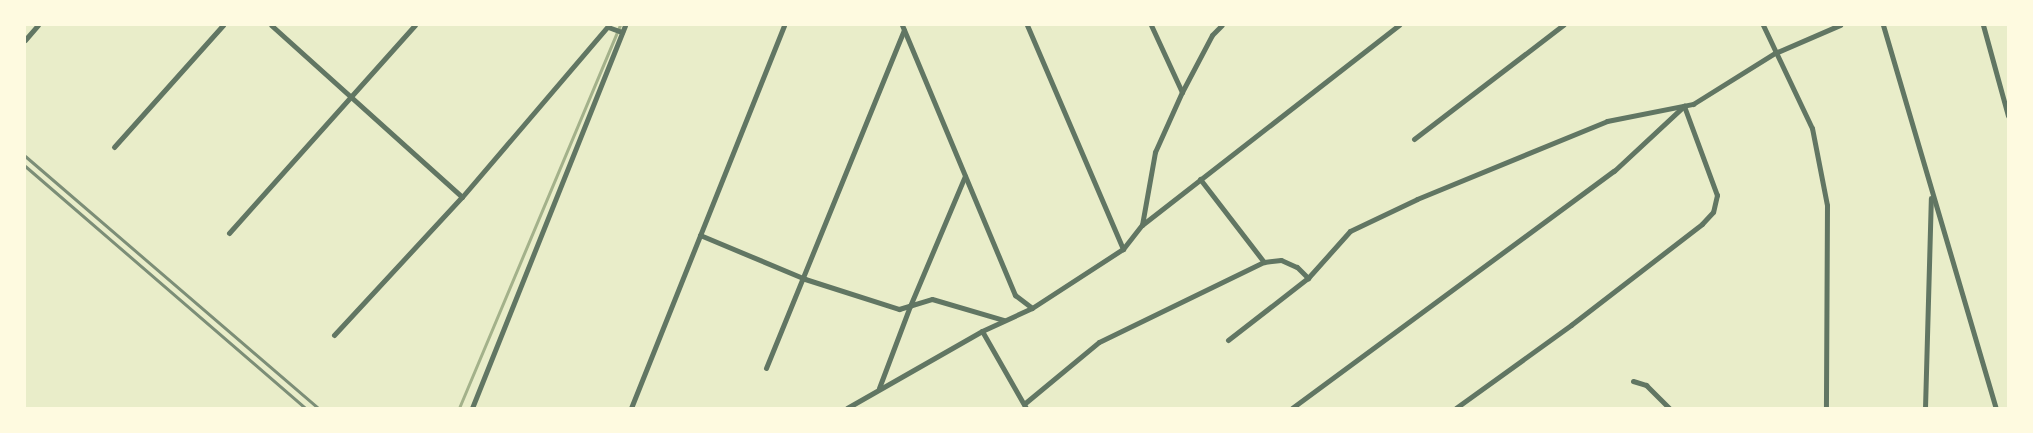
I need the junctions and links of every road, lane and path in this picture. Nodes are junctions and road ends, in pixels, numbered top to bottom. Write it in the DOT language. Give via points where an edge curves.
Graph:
graph roads {
  1 [pos="38,25"];
  2 [pos="223,25"];
  3 [pos="271,25"];
  4 [pos="415,25"];
  5 [pos="624,25"];
  6 [pos="784,25"];
  7 [pos="1027,25"];
  8 [pos="1152,25"];
  9 [pos="1222,25"];
  10 [pos="1399,25"];
  11 [pos="1562,25"];
  12 [pos="1763,25"];
  13 [pos="1840,25"];
  14 [pos="1883,25"];
  15 [pos="1983,25"];
  16 [pos="609,26"];
  17 [pos="903,27"];
  18 [pos="622,32"];
  19 [pos="25,40"];
  20 [pos="1775,53"];
  21 [pos="1182,92"];
  22 [pos="350,97"];
  23 [pos="1684,106"];
  24 [pos="2008,116"];
  25 [pos="1414,139"];
  26 [pos="114,147"];
  27 [pos="965,176"];
  28 [pos="1200,179"];
  29 [pos="1931,193"];
  30 [pos="462,197"];
  31 [pos="1142,225"];
  32 [pos="228,233"];
  33 [pos="700,235"];
  34 [pos="1123,249"];
  35 [pos="1264,262"];
  36 [pos="1308,278"];
  37 [pos="804,279"];
  38 [pos="910,306"];
  39 [pos="1032,308"];
  40 [pos="1004,320"];
  41 [pos="982,331"];
  42 [pos="334,334"];
  43 [pos="1228,340"];
  44 [pos="766,368"];
  45 [pos="1633,381"];
  46 [pos="879,388"];
  47 [pos="1025,406"];
  48 [pos="472,408"];
  49 [pos="631,408"];
  50 [pos="847,408"];
  51 [pos="1292,408"];
  52 [pos="1456,408"];
  53 [pos="1669,408"];
  54 [pos="1826,408"];
  55 [pos="1925,408"];
  56 [pos="1996,408"];
  1 -- 19 [label="street"];
  2 -- 26 [label="street"];
  3 -- 22 [label="street"];
  4 -- 22 [label="street"];
  5 -- 18 [label="street"];
  6 -- 33 [label="street"];
  7 -- 34 [label="street"];
  8 -- 21 [label="street"];
  9 -- 21 [label="street" via="1212,35"];
  10 -- 28 [label="street"];
  11 -- 25 [label="street"];
  12 -- 20 [label="street"];
  13 -- 20 [label="street"];
  14 -- 29 [label="street"];
  15 -- 24 [label="street"];
  16 -- 18 [label="street"];
  16 -- 30 [label="street"];
  17 -- 27 [label="street"];
  17 -- 37 [label="street"];
  18 -- 48 [label="street"];
  20 -- 23 [label="street" via="1693,104"];
  20 -- 54 [label="street" via="1812,128 1827,205"];
  21 -- 31 [label="street" via="1155,152"];
  22 -- 30 [label="street"];
  22 -- 32 [label="street"];
  23 -- 36 [label="street" via="1607,121 1417,199 1350,231"];
  23 -- 51 [label="street" via="1614,171"];
  23 -- 52 [label="street" via="1717,195 1712,212 1702,224 1578,319"];
  27 -- 38 [label="street"];
  27 -- 39 [label="street" via="1015,294"];
  28 -- 31 [label="street"];
  28 -- 35 [label="street"];
  29 -- 55 [label="street"];
  29 -- 56 [label="street"];
  30 -- 42 [label="street"];
  31 -- 34 [label="street"];
  33 -- 37 [label="street"];
  33 -- 49 [label="street"];
  34 -- 39 [label="street"];
  35 -- 36 [label="street" via="1281,260 1297,267"];
  35 -- 47 [label="street" via="1099,342"];
  36 -- 43 [label="street"];
  37 -- 38 [label="street" via="898,309"];
  37 -- 44 [label="street"];
  38 -- 40 [label="street" via="932,299"];
  38 -- 46 [label="street"];
  39 -- 40 [label="street"];
  40 -- 41 [label="street"];
  41 -- 46 [label="street"];
  41 -- 47 [label="street"];
  45 -- 53 [label="street" via="1646,385"];
  46 -- 50 [label="street"];
}
